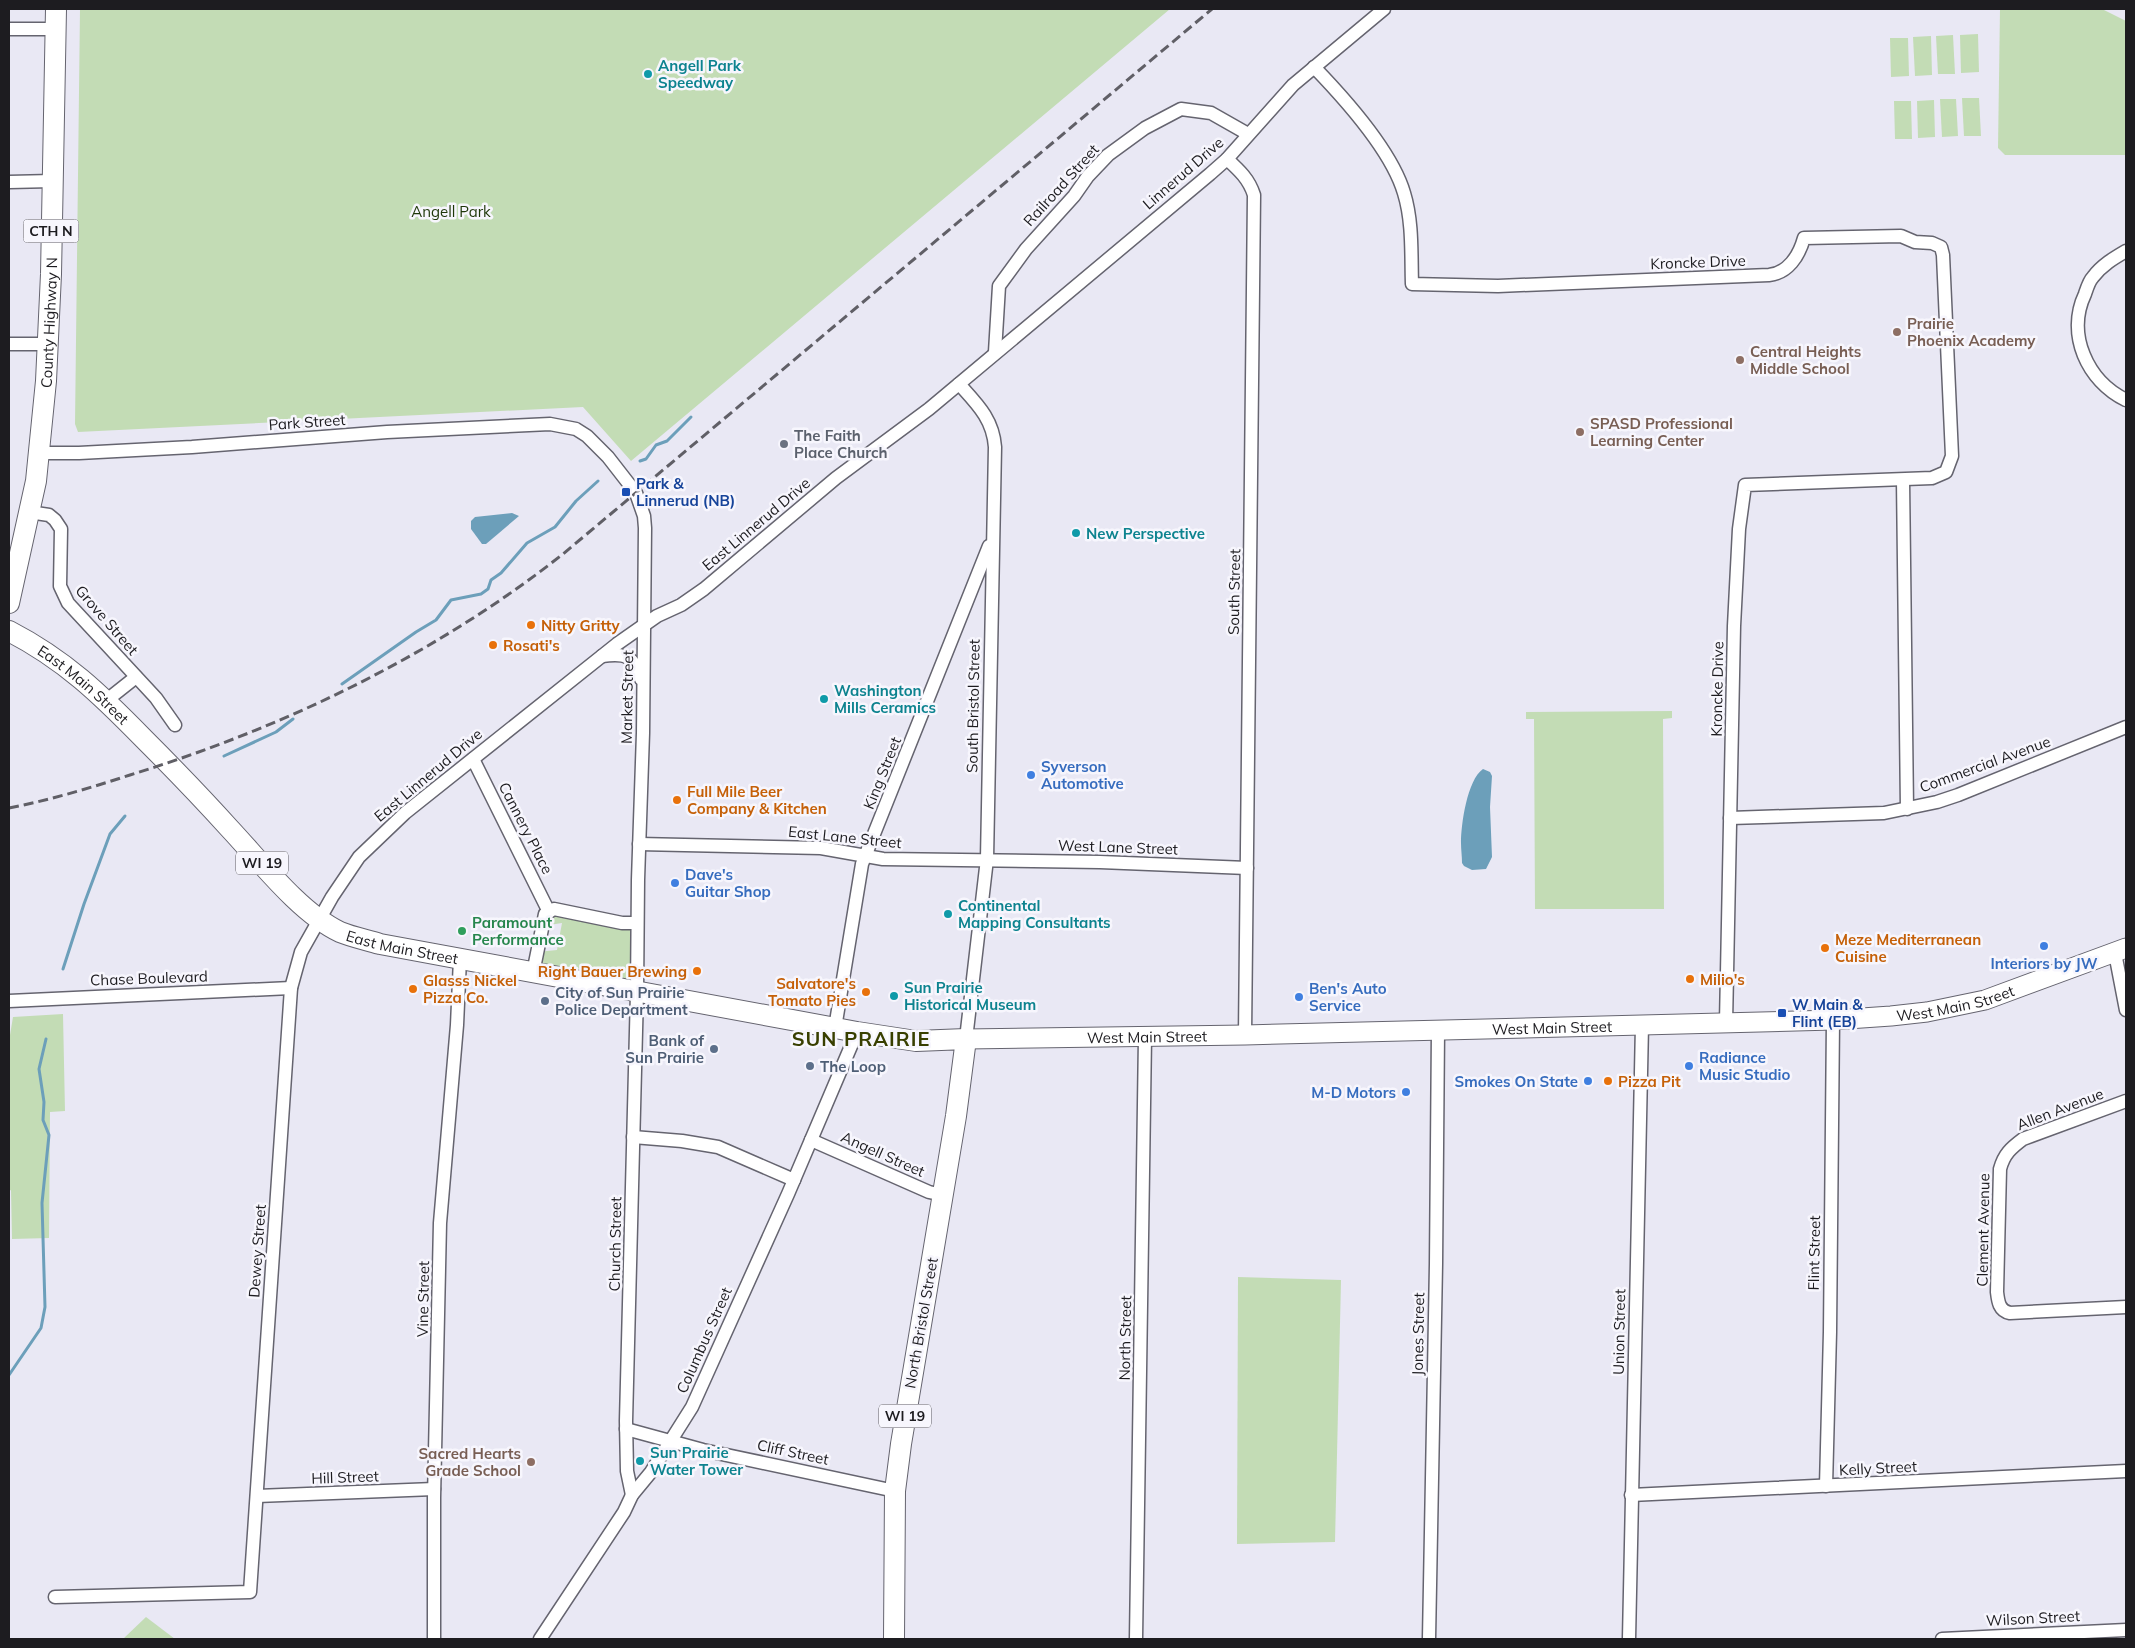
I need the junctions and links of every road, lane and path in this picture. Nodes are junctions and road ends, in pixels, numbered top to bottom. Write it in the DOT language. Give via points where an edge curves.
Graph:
graph roads {
  1 [pos="56,9"];
  2 [pos="1384,9"];
  3 [pos="9,29"];
  4 [pos="56,29"];
  5 [pos="1314,67"];
  6 [pos="1248,134"];
  7 [pos="1227,159"];
  8 [pos="52,181"];
  9 [pos="9,182"];
  10 [pos="2126,251"];
  11 [pos="9,344"];
  12 [pos="48,344"];
  13 [pos="995,352"];
  14 [pos="960,384"];
  15 [pos="2126,400"];
  16 [pos="576,429"];
  17 [pos="39,453"];
  18 [pos="1903,480"];
  19 [pos="29,512"];
  20 [pos="992,539"];
  21 [pos="9,603"];
  22 [pos="645,625"];
  23 [pos="9,631"];
  24 [pos="602,656"];
  25 [pos="136,677"];
  26 [pos="644,686"];
  27 [pos="107,700"];
  28 [pos="175,725"];
  29 [pos="2126,727"];
  30 [pos="473,759"];
  31 [pos="1907,809"];
  32 [pos="1730,818"];
  33 [pos="639,844"];
  34 [pos="865,857"];
  35 [pos="987,860"];
  36 [pos="1247,868"];
  37 [pos="547,914"];
  38 [pos="320,920"];
  39 [pos="637,923"];
  40 [pos="2120,950"];
  41 [pos="460,959"];
  42 [pos="534,966"];
  43 [pos="291,988"];
  44 [pos="637,992"];
  45 [pos="9,1001"];
  46 [pos="2126,1010"];
  47 [pos="1833,1020"];
  48 [pos="1726,1023"];
  49 [pos="1642,1025"];
  50 [pos="835,1028"];
  51 [pos="1438,1030"];
  52 [pos="857,1032"];
  53 [pos="1245,1035"];
  54 [pos="1145,1037"];
  55 [pos="966,1039"];
  56 [pos="2126,1101"];
  57 [pos="632,1137"];
  58 [pos="811,1140"];
  59 [pos="2008,1151"];
  60 [pos="794,1180"];
  61 [pos="943,1195"];
  62 [pos="2126,1307"];
  63 [pos="626,1429"];
  64 [pos="671,1441"];
  65 [pos="2126,1471"];
  66 [pos="1826,1486"];
  67 [pos="434,1489"];
  68 [pos="896,1491"];
  69 [pos="632,1495"];
  70 [pos="1631,1495"];
  71 [pos="257,1496"];
  72 [pos="55,1597"];
  73 [pos="2126,1630"];
  74 [pos="434,1639"];
  75 [pos="540,1639"];
  76 [pos="894,1639"];
  77 [pos="1136,1639"];
  78 [pos="1429,1639"];
  79 [pos="1628,1639"];
  80 [pos="1942,1639"];
  1 -- 4 [label="main road, County Highway N / CTH N"];
  2 -- 5 [label="street, Linnerud Drive"];
  3 -- 4 [label="street"];
  4 -- 8 [label="main road, County Highway N / CTH N"];
  5 -- 6 [label="street, Linnerud Drive"];
  5 -- 18 [label="street, Kroncke Drive" via="1382,148 1400,180 1408,207 1412,284 1498,286 1769,275 1787,268 1800,251 1804,238 1902,236 1913,242 1941,247 1952,456 1946,472 1932,478"];
  6 -- 7 [label="street, Linnerud Drive"];
  6 -- 13 [label="street, Railroad Street" via="1211,113 1181,109 1144,128 1108,156 1026,249 999,286"];
  7 -- 13 [label="street, Linnerud Drive"];
  7 -- 36 [label="street, South Street" via="1246,177 1254,195"];
  8 -- 9 [label="street"];
  8 -- 12 [label="main road, County Highway N / CTH N"];
  10 -- 15 [label="street" via="2107,262 2092,278 2081,302 2077,327 2078,342 2087,363 2099,380"];
  11 -- 12 [label="street"];
  12 -- 17 [label="main road, County Highway N / CTH N"];
  13 -- 14 [label="street, East Linnerud Drive"];
  14 -- 20 [label="street, South Bristol Street" via="985,413 994,434"];
  14 -- 22 [label="street, East Linnerud Drive" via="836,478 704,590"];
  16 -- 17 [label="street, Park Street" via="537,424 192,447"];
  16 -- 22 [label="street, Market Street" via="617,467 630,483 640,504 645,532"];
  17 -- 19 [label="main road, County Highway N / CTH N"];
  18 -- 31 [label="street"];
  18 -- 32 [label="street, Kroncke Drive" via="1745,486 1738,537"];
  19 -- 21 [label="main road, County Highway N / CTH N"];
  19 -- 25 [label="street, Grove Street" via="49,515 55,520 60,529 60,586 65,599"];
  20 -- 34 [label="street, King Street"];
  20 -- 35 [label="street, South Bristol Street"];
  22 -- 24 [label="street, East Linnerud Drive"];
  22 -- 26 [label="street, Market Street"];
  23 -- 27 [label="main road, East Main Street / WI 19" via="64,664"];
  24 -- 26 [label="street" via="618,654 633,661"];
  24 -- 30 [label="street, East Linnerud Drive"];
  25 -- 27 [label="street, Grove Street"];
  25 -- 28 [label="street, Grove Street"];
  26 -- 33 [label="street, Market Street"];
  27 -- 38 [label="main road, East Main Street / WI 19" via="284,887"];
  29 -- 31 [label="street, Commercial Avenue" via="1958,795"];
  30 -- 37 [label="street, Cannery Place"];
  30 -- 38 [label="street, East Linnerud Drive" via="404,813 359,857"];
  31 -- 32 [label="street, Commercial Avenue" via="1884,813"];
  32 -- 48 [label="street, Kroncke Drive"];
  33 -- 34 [label="street, East Lane Street" via="820,848"];
  33 -- 39 [label="street, Market Street"];
  34 -- 35 [label="street, East Lane Street"];
  34 -- 50 [label="street, King Street"];
  35 -- 36 [label="street, West Lane Street"];
  35 -- 55 [label="street, South Bristol Street"];
  36 -- 53 [label="street, South Street"];
  37 -- 39 [label="street" via="554,909"];
  37 -- 42 [label="street"];
  38 -- 41 [label="main road, East Main Street / WI 19" via="340,932 380,944"];
  38 -- 43 [label="street, Dewey Street" via="301,952"];
  39 -- 44 [label="street, Market Street"];
  40 -- 46 [label="street"];
  40 -- 47 [label="main road, West Main Street" via="2001,995 1964,1005 1927,1012"];
  41 -- 42 [label="main road, East Main Street / WI 19"];
  41 -- 67 [label="street, Vine Street" via="440,1223"];
  42 -- 44 [label="main road, East Main Street / WI 19"];
  43 -- 45 [label="street, Chase Boulevard"];
  43 -- 71 [label="street, Dewey Street"];
  44 -- 50 [label="main road, East Main Street / WI 19"];
  44 -- 57 [label="street, Church Street"];
  47 -- 48 [label="main road, West Main Street"];
  47 -- 66 [label="street, Flint Street"];
  48 -- 49 [label="main road, West Main Street"];
  49 -- 51 [label="main road, West Main Street"];
  49 -- 70 [label="street, Union Street"];
  50 -- 52 [label="main road, East Main Street / WI 19"];
  51 -- 53 [label="main road, West Main Street"];
  51 -- 78 [label="street, Jones Street"];
  52 -- 55 [label="main road, East Main Street / WI 19" via="916,1041"];
  52 -- 58 [label="street, Columbus Street"];
  53 -- 54 [label="main road, West Main Street"];
  54 -- 55 [label="main road, West Main Street"];
  54 -- 77 [label="street, North Street"];
  55 -- 61 [label="main road, North Bristol Street / WI 19"];
  56 -- 59 [label="street, Allen Avenue" via="2023,1139"];
  57 -- 60 [label="street" via="718,1147"];
  57 -- 63 [label="street, Church Street"];
  58 -- 60 [label="street, Columbus Street"];
  58 -- 61 [label="street, Angell Street" via="929,1192"];
  59 -- 62 [label="street, Clement Avenue" via="2000,1169 1998,1303 2010,1312"];
  60 -- 64 [label="street, Columbus Street" via="692,1407"];
  61 -- 68 [label="main road, North Bristol Street / WI 19" via="914,1360"];
  63 -- 64 [label="street, Cliff Street"];
  63 -- 69 [label="street, Church Street" via="627,1471"];
  64 -- 68 [label="street, Cliff Street"];
  64 -- 69 [label="street, Columbus Street"];
  65 -- 66 [label="street, Kelly Street"];
  66 -- 70 [label="street, Kelly Street"];
  67 -- 71 [label="street, Hill Street"];
  67 -- 74 [label="street, Vine Street"];
  68 -- 76 [label="main road, North Bristol Street / WI 19"];
  69 -- 75 [label="street, Columbus Street"];
  70 -- 79 [label="street, Union Street"];
  71 -- 72 [label="street, Dewey Street" via="250,1592"];
  73 -- 80 [label="street, Wilson Street"];
}
